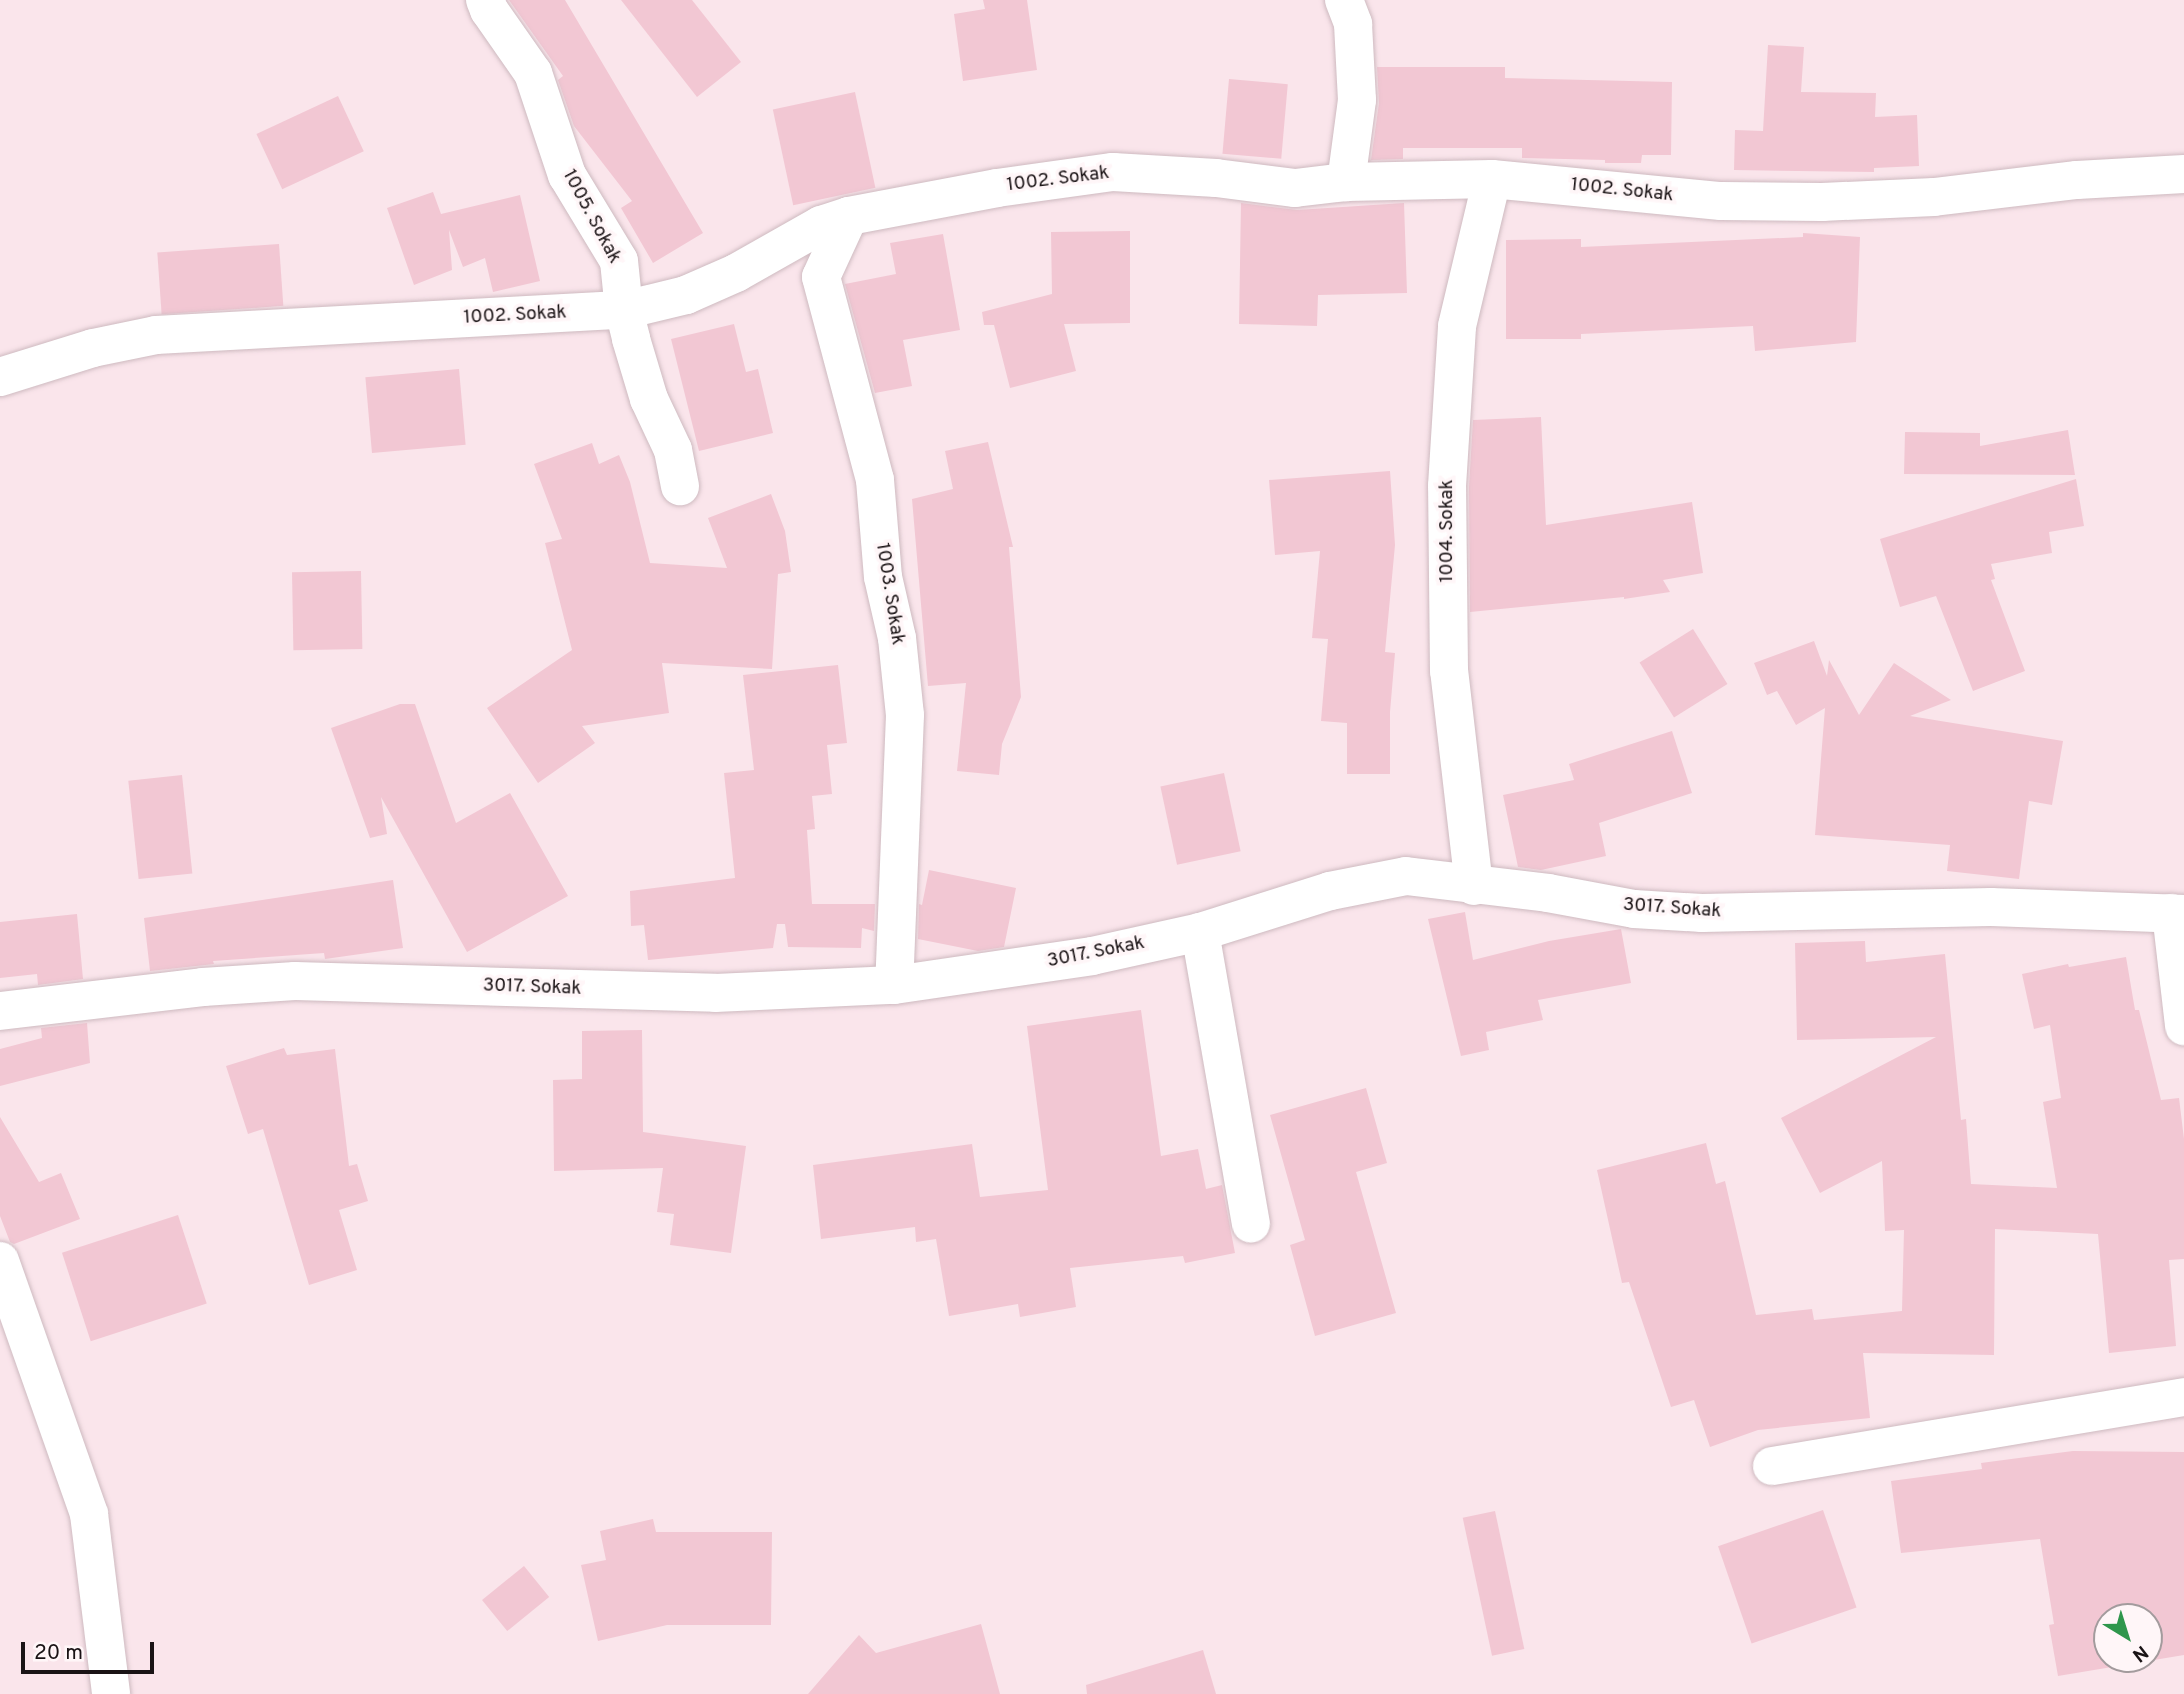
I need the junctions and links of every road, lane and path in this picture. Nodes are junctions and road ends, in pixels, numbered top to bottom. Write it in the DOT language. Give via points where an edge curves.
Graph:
graph roads {
  1 [pos="485,0"];
  2 [pos="1344,0"];
  3 [pos="2184,174"];
  4 [pos="1492,179"];
  5 [pos="1346,182"];
  6 [pos="849,216"];
  7 [pos="624,310"];
  8 [pos="0,377"];
  9 [pos="680,486"];
  10 [pos="1474,886"];
  11 [pos="2177,914"];
  12 [pos="1200,932"];
  13 [pos="894,985"];
  14 [pos="0,1011"];
  15 [pos="2184,1026"];
  16 [pos="1251,1224"];
  17 [pos="0,1261"];
  18 [pos="2184,1397"];
  19 [pos="1772,1466"];
  20 [pos="111,1694"];
  1 -- 7 [label="street, 1005. Sokak" via="533,73 567,175 619,261"];
  2 -- 5 [label="street" via="1353,24 1357,100"];
  3 -- 4 [label="street, 1002. Sokak" via="2077,180 1934,197 1822,202 1721,201"];
  4 -- 5 [label="street, 1002. Sokak"];
  4 -- 10 [label="street, 1004. Sokak" via="1457,326 1447,486 1449,671"];
  5 -- 6 [label="street, 1002. Sokak" via="1295,188 1113,172"];
  6 -- 7 [label="street, 1002. Sokak" via="821,225 698,289"];
  6 -- 13 [label="street, 1003. Sokak" via="821,277 875,480 883,577 905,715"];
  7 -- 8 [label="street, 1002. Sokak" via="156,335 93,348"];
  7 -- 9 [label="street, 1005. Sokak" via="649,399 673,450"];
  10 -- 11 [label="street, 3017. Sokak" via="1548,893 1634,909 1702,913 1992,907"];
  10 -- 12 [label="street, 3017. Sokak" via="1406,876 1330,891"];
  11 -- 15 [label="street"];
  12 -- 13 [label="street, 3017. Sokak" via="1092,956"];
  12 -- 16 [label="street"];
  13 -- 14 [label="street, 3017. Sokak" via="715,993 295,981"];
  17 -- 20 [label="street" via="89,1514"];
  18 -- 19 [label="street"];
}
